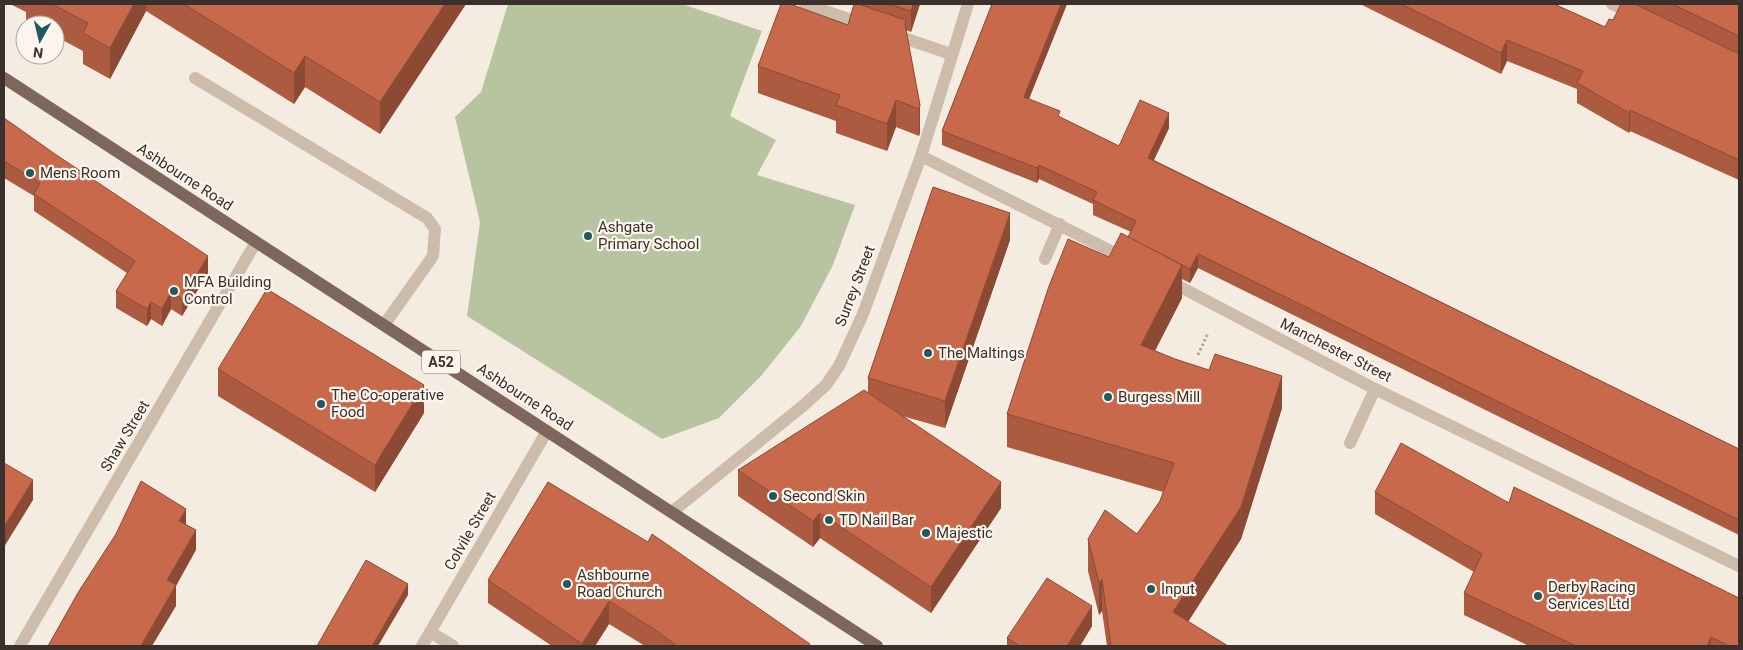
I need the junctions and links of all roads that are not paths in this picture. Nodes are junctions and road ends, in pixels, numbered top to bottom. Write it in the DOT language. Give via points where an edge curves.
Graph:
graph roads {
  1 [pos="805,4"];
  2 [pos="968,4"];
  3 [pos="1612,4"];
  4 [pos="1646,20"];
  5 [pos="951,54"];
  6 [pos="4,78"];
  7 [pos="195,78"];
  8 [pos="921,156"];
  9 [pos="1060,224"];
  10 [pos="256,242"];
  11 [pos="1045,259"];
  12 [pos="1141,266"];
  13 [pos="1159,276"];
  14 [pos="384,325"];
  15 [pos="1375,389"];
  16 [pos="547,431"];
  17 [pos="1350,443"];
  18 [pos="672,512"];
  19 [pos="1739,566"];
  20 [pos="430,632"];
  21 [pos="869,644"];
  22 [pos="20,646"];
  23 [pos="422,646"];
  24 [pos="453,646"];
  1 -- 5 [label="street"];
  2 -- 5 [label="street, Surrey Street"];
  3 -- 4 [label="street"];
  5 -- 8 [label="street, Surrey Street"];
  6 -- 10 [label="main road, Ashbourne Road / A52"];
  7 -- 14 [label="street" via="428,218 434,229 433,256"];
  8 -- 9 [label="street"];
  8 -- 18 [label="street, Surrey Street" via="863,314 839,366 826,384 804,404"];
  9 -- 11 [label="street"];
  9 -- 12 [label="street"];
  10 -- 14 [label="main road, Ashbourne Road / A52"];
  10 -- 22 [label="street, Shaw Street"];
  13 -- 15 [label="street, Manchester Street"];
  14 -- 16 [label="main road, Ashbourne Road / A52"];
  15 -- 17 [label="street"];
  15 -- 19 [label="street, Manchester Street"];
  16 -- 18 [label="main road, Ashbourne Road / A52"];
  16 -- 20 [label="street, Colvile Street"];
  18 -- 21 [label="main road, Ashbourne Road / A52"];
  20 -- 23 [label="street, Colvile Street"];
  20 -- 24 [label="street"];
}
